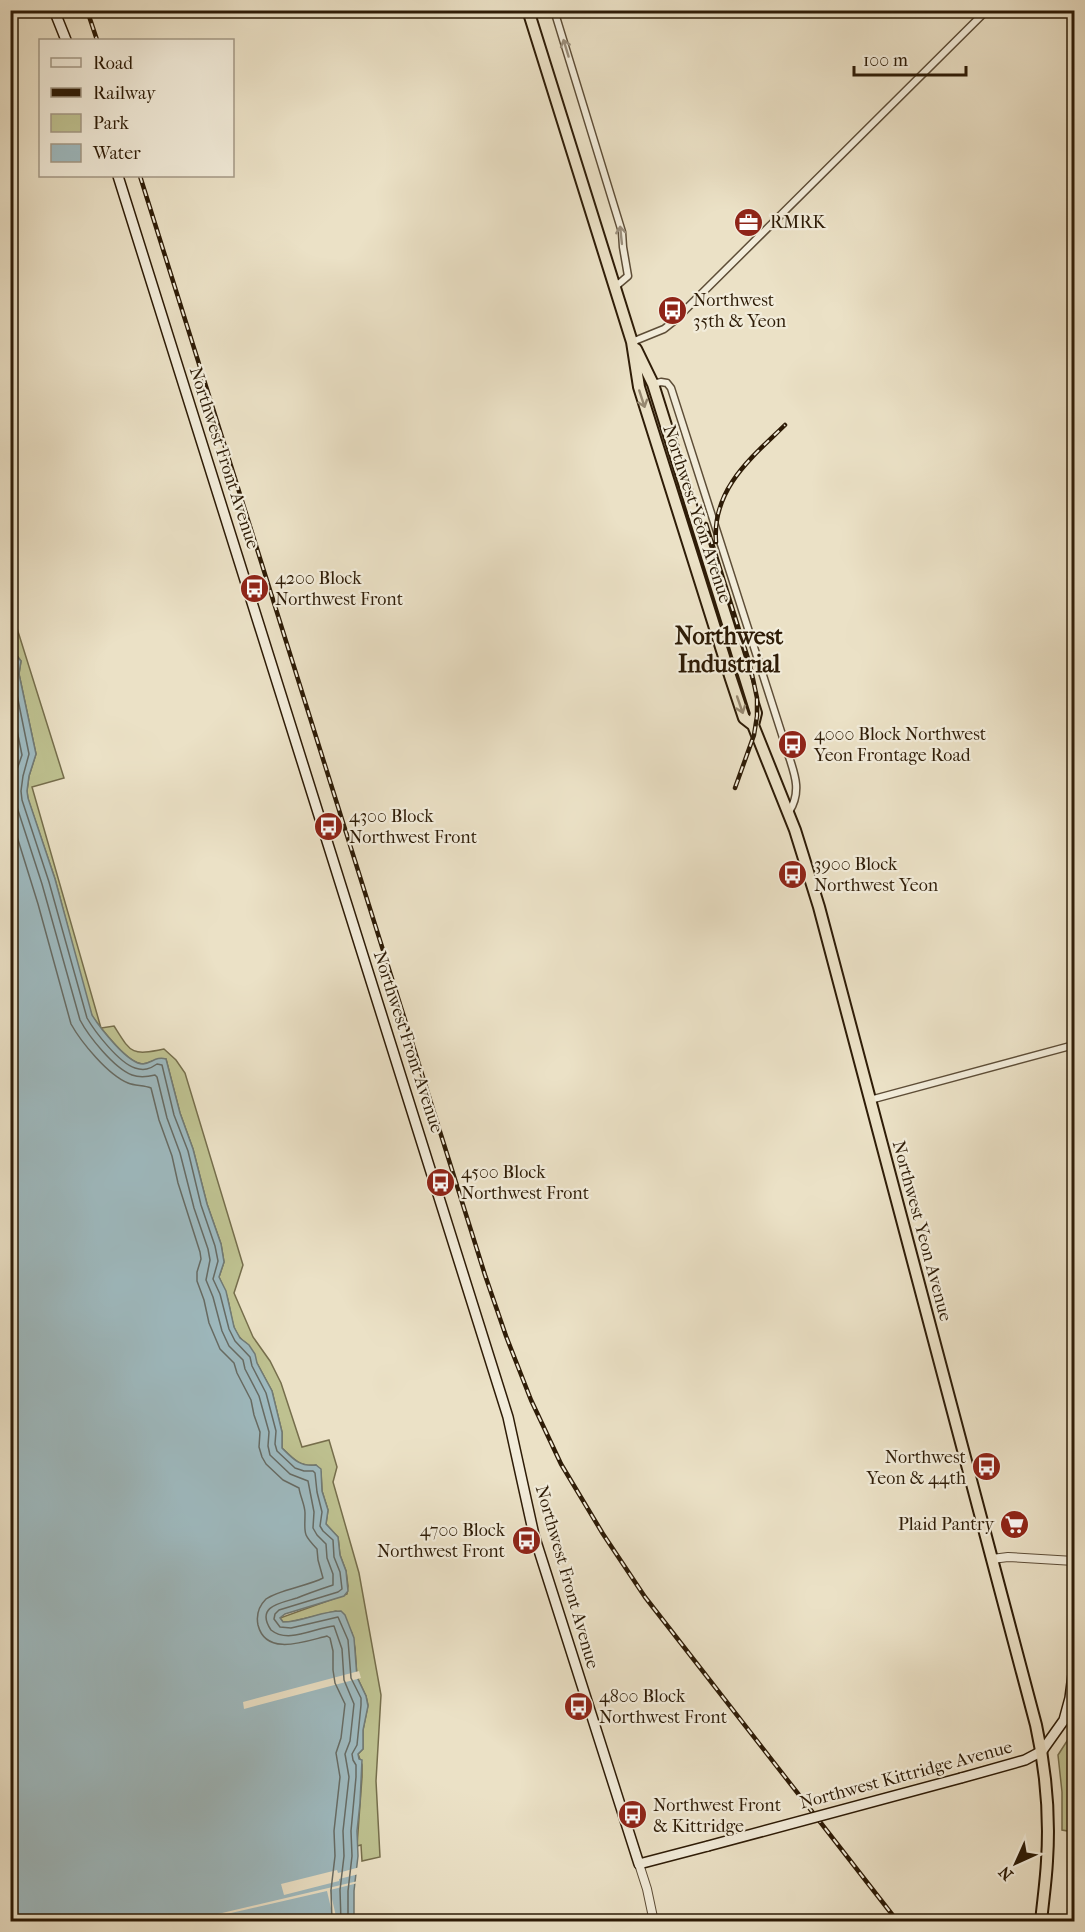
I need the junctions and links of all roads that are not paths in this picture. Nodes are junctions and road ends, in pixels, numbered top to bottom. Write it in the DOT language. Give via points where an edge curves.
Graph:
graph roads {
  1 [pos="54,10"];
  2 [pos="528,10"];
  3 [pos="554,10"];
  4 [pos="987,10"];
  5 [pos="66,39"];
  6 [pos="118,177"];
  7 [pos="615,287"];
  8 [pos="632,342"];
  9 [pos="653,384"];
  10 [pos="753,725"];
  11 [pos="788,812"];
  12 [pos="1074,1045"];
  13 [pos="870,1100"];
  14 [pos="992,1559"];
  15 [pos="1074,1561"];
  16 [pos="1074,1666"];
  17 [pos="1042,1751"];
  18 [pos="639,1864"];
  19 [pos="654,1922"];
  20 [pos="1041,1922"];
  1 -- 5 [label="main road"];
  2 -- 7 [label="highway, Northwest Yeon Avenue"];
  7 -- 3 [label="street, one-way" via="628,276 622,232"];
  4 -- 8 [label="street" via="677,318 664,329"];
  6 -- 18 [label="main road, Northwest Front Avenue" via="510,1422 534,1535"];
  7 -- 8 [label="highway, Northwest Yeon Avenue"];
  8 -- 9 [label="highway, Northwest Yeon Avenue"];
  8 -- 10 [label="highway, Northwest Yeon Avenue, one-way" via="639,387 744,718"];
  9 -- 10 [label="highway, Northwest Yeon Avenue" via="756,713"];
  9 -- 11 [label="street" via="668,383 671,388 785,744 797,785 795,802"];
  10 -- 11 [label="highway, Northwest Yeon Avenue"];
  11 -- 13 [label="highway, Northwest Yeon Avenue" via="806,861"];
  12 -- 13 [label="street"];
  13 -- 14 [label="highway, Northwest Yeon Avenue"];
  14 -- 15 [label="street"];
  14 -- 17 [label="highway, Northwest Yeon Avenue"];
  16 -- 17 [label="main road" via="1064,1720"];
  17 -- 18 [label="main road, Northwest Kittridge Avenue, bridge" via="1025,1760 961,1778"];
  17 -- 20 [label="highway, Northwest Yeon Avenue" via="1048,1842"];
  18 -- 19 [label="street, Northwest Front Avenue"];
}
